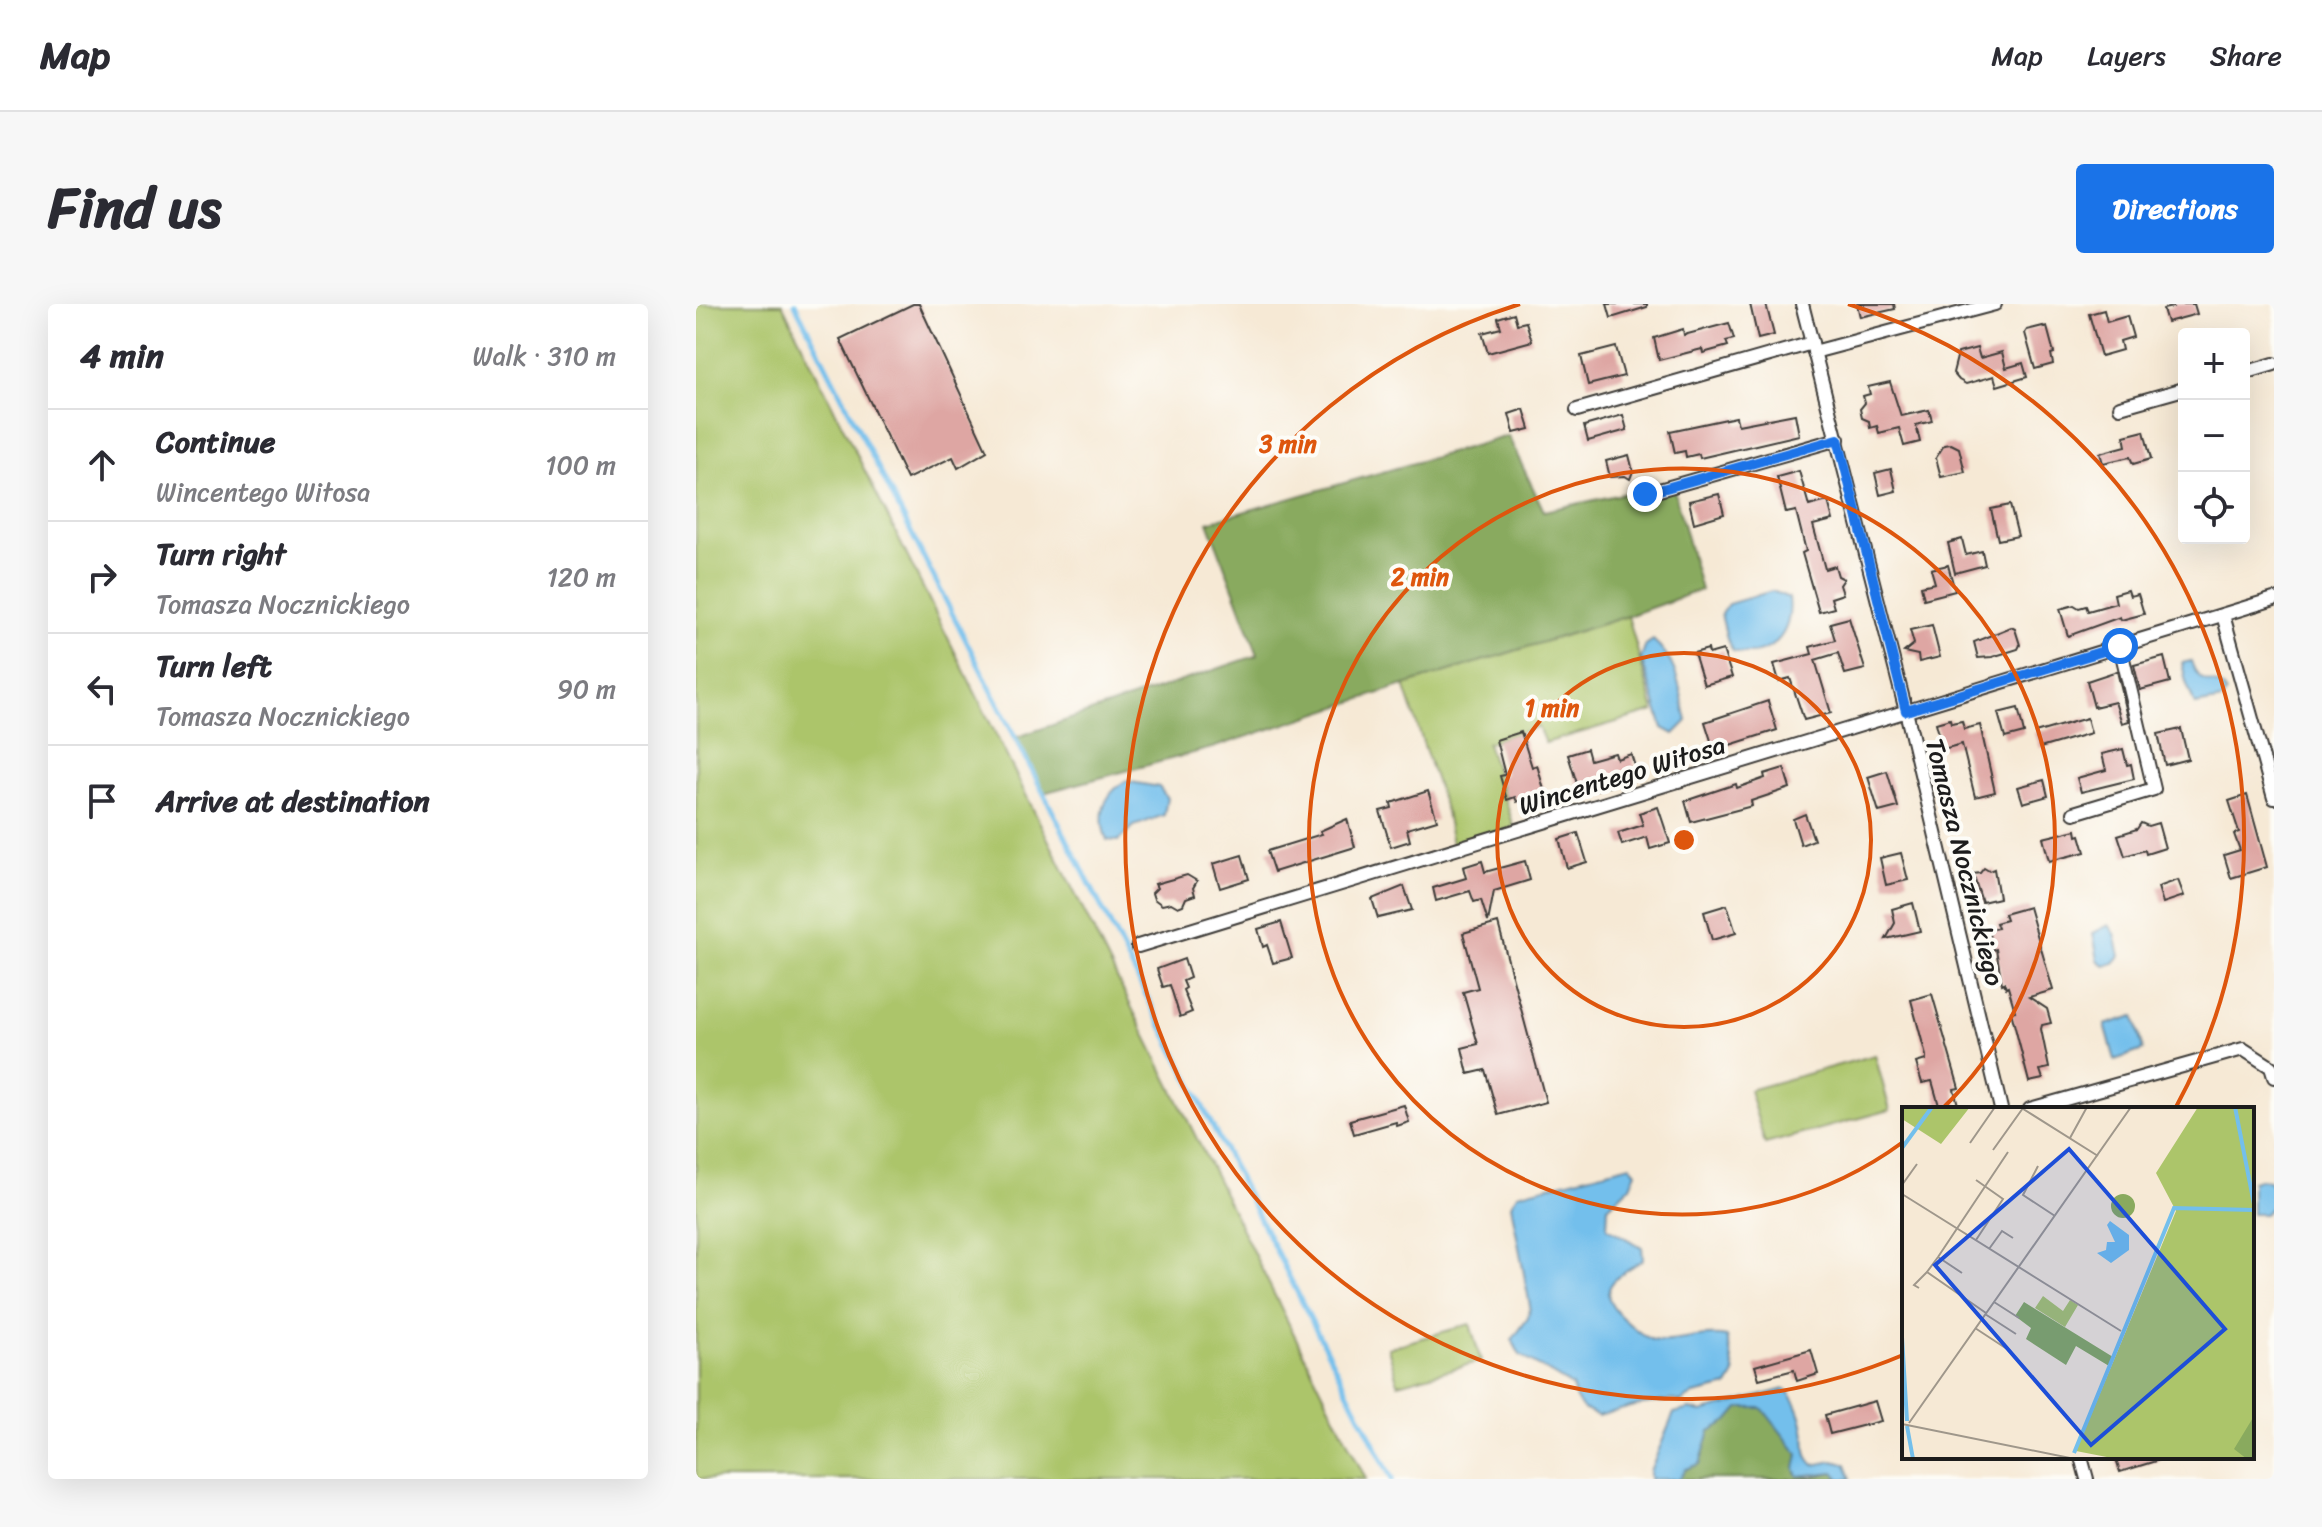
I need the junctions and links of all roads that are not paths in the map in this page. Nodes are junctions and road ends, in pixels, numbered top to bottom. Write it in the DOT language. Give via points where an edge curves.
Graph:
graph roads {
  1 [pos="1802,304"];
  2 [pos="1995,304"];
  3 [pos="1813,347"];
  4 [pos="2274,364"];
  5 [pos="2250,371"];
  6 [pos="2178,391"];
  7 [pos="2120,407"];
  8 [pos="1577,410"];
  9 [pos="1838,439"];
  10 [pos="1645,494"];
  11 [pos="2274,599"];
  12 [pos="2223,615"];
  13 [pos="2120,646"];
  14 [pos="1906,711"];
  15 [pos="2274,798"];
  16 [pos="2074,813"];
  17 [pos="1138,946"];
  18 [pos="2274,1077"];
  19 [pos="2001,1107"];
  20 [pos="2037,1107"];
  21 [pos="2082,1459"];
  22 [pos="2087,1479"];
  1 -- 3 [label="street, Tomasza Nocznickiego"];
  2 -- 3 [label="street"];
  3 -- 8 [label="street"];
  3 -- 9 [label="street, Tomasza Nocznickiego"];
  4 -- 5 [label="street"];
  6 -- 7 [label="street"];
  9 -- 10 [label="street"];
  9 -- 14 [label="street, Tomasza Nocznickiego"];
  11 -- 12 [label="street, Wincentego Witosa"];
  12 -- 13 [label="street, Wincentego Witosa"];
  12 -- 15 [label="street"];
  13 -- 14 [label="street, Wincentego Witosa"];
  13 -- 16 [label="street" via="2154,789"];
  14 -- 17 [label="street, Wincentego Witosa"];
  14 -- 19 [label="street, Tomasza Nocznickiego"];
  18 -- 20 [label="street" via="2271,1067 2243,1049"];
  21 -- 22 [label="street"];
}
